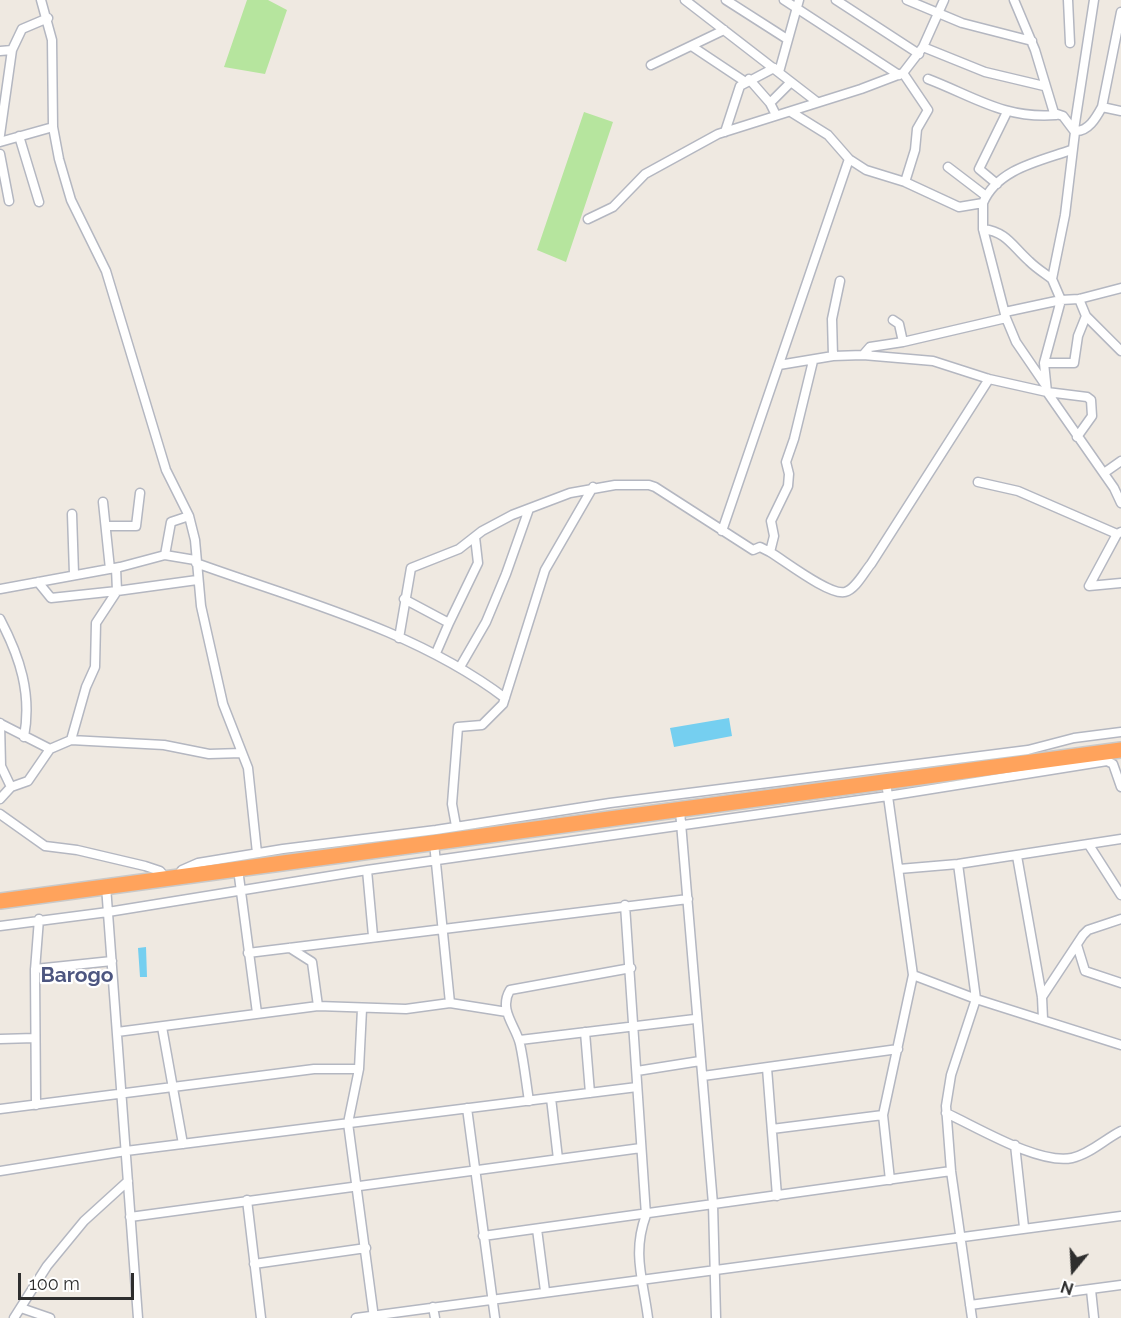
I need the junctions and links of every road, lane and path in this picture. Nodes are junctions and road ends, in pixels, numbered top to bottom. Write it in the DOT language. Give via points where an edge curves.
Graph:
graph roads {
  1 [pos="41,0"];
  2 [pos="685,0"];
  3 [pos="726,0"];
  4 [pos="784,0"];
  5 [pos="836,0"];
  6 [pos="907,0"];
  7 [pos="944,0"];
  8 [pos="1014,0"];
  9 [pos="1068,0"];
  10 [pos="1094,0"];
  11 [pos="798,4"];
  12 [pos="1121,12"];
  13 [pos="938,14"];
  14 [pos="48,18"];
  15 [pos="724,30"];
  16 [pos="787,39"];
  17 [pos="1032,41"];
  18 [pos="1070,43"];
  19 [pos="693,47"];
  20 [pos="921,50"];
  21 [pos="0,51"];
  22 [pos="12,51"];
  23 [pos="651,65"];
  24 [pos="776,70"];
  25 [pos="901,74"];
  26 [pos="747,80"];
  27 [pos="928,80"];
  28 [pos="791,82"];
  29 [pos="1044,86"];
  30 [pos="817,102"];
  31 [pos="770,103"];
  32 [pos="1102,107"];
  33 [pos="1121,111"];
  34 [pos="790,112"];
  35 [pos="1007,112"];
  36 [pos="1056,115"];
  37 [pos="776,116"];
  38 [pos="53,127"];
  39 [pos="1075,130"];
  40 [pos="725,132"];
  41 [pos="0,135"];
  42 [pos="19,136"];
  43 [pos="0,142"];
  44 [pos="1071,150"];
  45 [pos="0,154"];
  46 [pos="849,159"];
  47 [pos="948,167"];
  48 [pos="905,182"];
  49 [pos="997,184"];
  50 [pos="984,200"];
  51 [pos="9,201"];
  52 [pos="39,202"];
  53 [pos="588,219"];
  54 [pos="983,229"];
  55 [pos="1052,279"];
  56 [pos="840,281"];
  57 [pos="1121,288"];
  58 [pos="1079,299"];
  59 [pos="1061,300"];
  60 [pos="1006,315"];
  61 [pos="1086,316"];
  62 [pos="893,320"];
  63 [pos="903,342"];
  64 [pos="1121,351"];
  65 [pos="863,355"];
  66 [pos="834,356"];
  67 [pos="813,361"];
  68 [pos="1044,363"];
  69 [pos="779,365"];
  70 [pos="988,379"];
  71 [pos="1046,389"];
  72 [pos="1077,437"];
  73 [pos="1121,461"];
  74 [pos="1104,473"];
  75 [pos="978,483"];
  76 [pos="593,487"];
  77 [pos="140,493"];
  78 [pos="103,502"];
  79 [pos="1121,503"];
  80 [pos="529,509"];
  81 [pos="72,514"];
  82 [pos="189,516"];
  83 [pos="107,526"];
  84 [pos="723,531"];
  85 [pos="1119,533"];
  86 [pos="475,537"];
  87 [pos="771,552"];
  88 [pos="165,555"];
  89 [pos="196,562"];
  90 [pos="113,569"];
  91 [pos="74,574"];
  92 [pos="197,580"];
  93 [pos="38,582"];
  94 [pos="1121,583"];
  95 [pos="0,589"];
  96 [pos="117,591"];
  97 [pos="404,599"];
  98 [pos="0,619"];
  99 [pos="449,623"];
  100 [pos="399,638"];
  101 [pos="436,653"];
  102 [pos="460,667"];
  103 [pos="505,698"];
  104 [pos="0,724"];
  105 [pos="1121,732"];
  106 [pos="24,736"];
  107 [pos="71,740"];
  108 [pos="50,749"];
  109 [pos="1121,750"];
  110 [pos="242,753"];
  111 [pos="11,787"];
  112 [pos="1121,787"];
  113 [pos="887,789"];
  114 [pos="0,799"];
  115 [pos="0,814"];
  116 [pos="680,818"];
  117 [pos="456,826"];
  118 [pos="1121,839"];
  119 [pos="434,843"];
  120 [pos="1089,845"];
  121 [pos="257,853"];
  122 [pos="1017,856"];
  123 [pos="437,861"];
  124 [pos="957,864"];
  125 [pos="238,869"];
  126 [pos="898,869"];
  127 [pos="367,870"];
  128 [pos="172,878"];
  129 [pos="106,886"];
  130 [pos="240,889"];
  131 [pos="1121,895"];
  132 [pos="688,899"];
  133 [pos="0,901"];
  134 [pos="625,906"];
  135 [pos="108,912"];
  136 [pos="39,919"];
  137 [pos="1121,919"];
  138 [pos="0,926"];
  139 [pos="444,929"];
  140 [pos="373,936"];
  141 [pos="1077,945"];
  142 [pos="290,948"];
  143 [pos="248,953"];
  144 [pos="112,961"];
  145 [pos="630,968"];
  146 [pos="35,969"];
  147 [pos="913,975"];
  148 [pos="1121,983"];
  149 [pos="1042,997"];
  150 [pos="976,999"];
  151 [pos="450,1003"];
  152 [pos="318,1006"];
  153 [pos="362,1009"];
  154 [pos="507,1012"];
  155 [pos="256,1013"];
  156 [pos="695,1018"];
  157 [pos="1042,1019"];
  158 [pos="634,1026"];
  159 [pos="162,1027"];
  160 [pos="117,1032"];
  161 [pos="585,1032"];
  162 [pos="35,1038"];
  163 [pos="0,1039"];
  164 [pos="519,1040"];
  165 [pos="1121,1045"];
  166 [pos="898,1049"];
  167 [pos="700,1061"];
  168 [pos="767,1068"];
  169 [pos="359,1069"];
  170 [pos="637,1071"];
  171 [pos="703,1076"];
  172 [pos="637,1087"];
  173 [pos="172,1089"];
  174 [pos="121,1093"];
  175 [pos="590,1093"];
  176 [pos="551,1098"];
  177 [pos="529,1101"];
  178 [pos="36,1105"];
  179 [pos="467,1108"];
  180 [pos="0,1109"];
  181 [pos="946,1113"];
  182 [pos="883,1115"];
  183 [pos="348,1123"];
  184 [pos="772,1129"];
  185 [pos="1119,1132"];
  186 [pos="183,1144"];
  187 [pos="1121,1144"];
  188 [pos="1015,1145"];
  189 [pos="641,1148"];
  190 [pos="126,1151"];
  191 [pos="558,1159"];
  192 [pos="475,1170"];
  193 [pos="0,1171"];
  194 [pos="951,1171"];
  195 [pos="891,1180"];
  196 [pos="128,1181"];
  197 [pos="358,1185"];
  198 [pos="777,1196"];
  199 [pos="247,1200"];
  200 [pos="713,1204"];
  201 [pos="646,1215"];
  202 [pos="1121,1216"];
  203 [pos="130,1217"];
  204 [pos="1024,1227"];
  205 [pos="537,1229"];
  206 [pos="483,1236"];
  207 [pos="961,1238"];
  208 [pos="366,1248"];
  209 [pos="254,1264"];
  210 [pos="715,1269"];
  211 [pos="641,1280"];
  212 [pos="1121,1285"];
  213 [pos="1091,1290"];
  214 [pos="545,1291"];
  215 [pos="493,1298"];
  216 [pos="970,1305"];
  217 [pos="433,1307"];
  218 [pos="21,1308"];
  219 [pos="374,1317"];
  220 [pos="14,1318"];
  221 [pos="50,1318"];
  222 [pos="138,1318"];
  223 [pos="261,1318"];
  224 [pos="356,1318"];
  225 [pos="435,1318"];
  226 [pos="495,1318"];
  227 [pos="648,1318"];
  228 [pos="716,1318"];
  229 [pos="972,1318"];
  230 [pos="1094,1318"];
  1 -- 14 [label="street"];
  2 -- 15 [label="street"];
  3 -- 16 [label="street"];
  4 -- 11 [label="street"];
  5 -- 20 [label="street"];
  6 -- 13 [label="street"];
  7 -- 13 [label="street"];
  8 -- 17 [label="street"];
  9 -- 18 [label="street"];
  10 -- 39 [label="street"];
  11 -- 16 [label="street"];
  11 -- 25 [label="street"];
  12 -- 32 [label="street"];
  13 -- 17 [label="street"];
  13 -- 20 [label="street"];
  14 -- 22 [label="street" via="22,29"];
  14 -- 38 [label="street"];
  15 -- 19 [label="street"];
  15 -- 24 [label="street"];
  16 -- 24 [label="street"];
  17 -- 29 [label="street"];
  19 -- 23 [label="street"];
  19 -- 26 [label="street"];
  20 -- 25 [label="street"];
  20 -- 29 [label="street" via="985,72"];
  21 -- 22 [label="street"];
  22 -- 41 [label="street"];
  24 -- 26 [label="street"];
  24 -- 28 [label="street"];
  25 -- 30 [label="street"];
  25 -- 48 [label="street" via="928,110 917,129"];
  26 -- 31 [label="street"];
  26 -- 40 [label="street" via="733,101"];
  27 -- 35 [label="street"];
  28 -- 30 [label="street"];
  28 -- 31 [label="street"];
  29 -- 36 [label="street"];
  30 -- 34 [label="street"];
  31 -- 37 [label="street"];
  32 -- 33 [label="street"];
  32 -- 39 [label="street" via="1090,125"];
  34 -- 37 [label="street"];
  34 -- 46 [label="street" via="828,135"];
  35 -- 36 [label="street" via="1033,117"];
  35 -- 49 [label="street" via="979,169"];
  36 -- 39 [label="street" via="1063,116"];
  37 -- 40 [label="street"];
  38 -- 42 [label="street"];
  38 -- 82 [label="street" via="71,200 106,271 166,470"];
  39 -- 44 [label="street"];
  40 -- 53 [label="street" via="645,174 613,207"];
  42 -- 43 [label="street"];
  42 -- 52 [label="street"];
  44 -- 49 [label="street" via="1017,169"];
  44 -- 55 [label="street" via="1065,215"];
  45 -- 51 [label="street"];
  46 -- 48 [label="street" via="866,170"];
  46 -- 69 [label="street"];
  47 -- 50 [label="street"];
  48 -- 50 [label="street" via="959,207"];
  49 -- 50 [label="street"];
  50 -- 54 [label="street"];
  54 -- 55 [label="street" via="1008,237 1028,261"];
  54 -- 60 [label="street"];
  55 -- 59 [label="street"];
  56 -- 66 [label="street" via="832,319"];
  57 -- 58 [label="street"];
  58 -- 59 [label="street"];
  58 -- 61 [label="street"];
  59 -- 60 [label="street"];
  59 -- 68 [label="street"];
  60 -- 63 [label="street"];
  60 -- 71 [label="street" via="1016,342"];
  61 -- 64 [label="street"];
  61 -- 68 [label="street" via="1074,363"];
  62 -- 63 [label="street" via="899,324"];
  63 -- 65 [label="street" via="870,346"];
  65 -- 66 [label="street"];
  65 -- 70 [label="street" via="933,361"];
  66 -- 67 [label="street"];
  67 -- 69 [label="street"];
  67 -- 87 [label="street" via="786,462 788,486 771,521"];
  68 -- 71 [label="street"];
  69 -- 84 [label="street"];
  70 -- 71 [label="street"];
  70 -- 87 [label="street" via="852,589 841,592 829,588"];
  71 -- 72 [label="street"];
  71 -- 72 [label="street" via="1091,400 1092,416"];
  72 -- 74 [label="street"];
  73 -- 74 [label="street"];
  74 -- 79 [label="street"];
  75 -- 85 [label="street" via="1018,491"];
  76 -- 80 [label="street"];
  76 -- 84 [label="street" via="649,484"];
  76 -- 103 [label="street" via="545,570"];
  77 -- 83 [label="street" via="136,526"];
  78 -- 83 [label="street"];
  80 -- 86 [label="street" via="495,523"];
  80 -- 102 [label="street" via="486,622"];
  81 -- 91 [label="street"];
  82 -- 88 [label="street" via="171,522"];
  82 -- 89 [label="street"];
  83 -- 90 [label="street"];
  84 -- 87 [label="street" via="753,550 760,547"];
  85 -- 94 [label="street" via="1089,586"];
  86 -- 97 [label="street" via="459,549 411,568"];
  86 -- 99 [label="street" via="478,563"];
  88 -- 89 [label="street"];
  88 -- 90 [label="street"];
  89 -- 92 [label="street"];
  89 -- 100 [label="street"];
  90 -- 91 [label="street"];
  90 -- 96 [label="street"];
  91 -- 93 [label="street"];
  92 -- 96 [label="street"];
  92 -- 110 [label="street" via="223,704"];
  93 -- 95 [label="street"];
  93 -- 96 [label="street" via="51,598"];
  96 -- 107 [label="street" via="96,623 95,667"];
  97 -- 99 [label="street"];
  97 -- 100 [label="street"];
  98 -- 106 [label="street" via="22,668 28,709"];
  99 -- 101 [label="street"];
  100 -- 101 [label="street"];
  101 -- 102 [label="street"];
  102 -- 103 [label="street"];
  103 -- 117 [label="street" via="501,708 482,725 458,727 452,804"];
  104 -- 106 [label="street"];
  104 -- 111 [label="street" via="1,766"];
  105 -- 117 [label="street" via="1074,738 1028,750"];
  106 -- 108 [label="street"];
  107 -- 108 [label="street"];
  107 -- 110 [label="street" via="178,746 210,754"];
  108 -- 111 [label="street" via="28,781"];
  109 -- 113 [label="highway"];
  110 -- 121 [label="street" via="253,798"];
  111 -- 114 [label="street"];
  112 -- 113 [label="street" via="1113,764 1107,761"];
  113 -- 116 [label="highway"];
  113 -- 126 [label="street"];
  115 -- 128 [label="street" via="45,846 144,866"];
  116 -- 119 [label="highway"];
  116 -- 123 [label="street"];
  116 -- 132 [label="street"];
  117 -- 121 [label="street"];
  118 -- 120 [label="street"];
  119 -- 123 [label="street"];
  119 -- 125 [label="highway"];
  120 -- 122 [label="street"];
  120 -- 131 [label="street"];
  121 -- 128 [label="street" via="198,863"];
  122 -- 124 [label="street"];
  122 -- 149 [label="street"];
  123 -- 127 [label="street"];
  123 -- 139 [label="street"];
  124 -- 126 [label="street"];
  124 -- 150 [label="street"];
  125 -- 128 [label="highway"];
  125 -- 130 [label="street"];
  126 -- 147 [label="street"];
  127 -- 130 [label="street"];
  127 -- 140 [label="street"];
  128 -- 129 [label="highway"];
  129 -- 133 [label="highway"];
  129 -- 135 [label="street"];
  130 -- 135 [label="street"];
  130 -- 143 [label="street"];
  132 -- 134 [label="street"];
  132 -- 156 [label="street"];
  134 -- 139 [label="street"];
  134 -- 145 [label="street"];
  135 -- 136 [label="street"];
  135 -- 144 [label="street"];
  136 -- 138 [label="street"];
  136 -- 146 [label="street"];
  137 -- 141 [label="street" via="1088,930"];
  139 -- 140 [label="street"];
  139 -- 151 [label="street"];
  140 -- 142 [label="street"];
  141 -- 148 [label="street" via="1085,971"];
  141 -- 149 [label="street"];
  142 -- 143 [label="street"];
  142 -- 152 [label="street" via="312,962"];
  143 -- 155 [label="street"];
  144 -- 146 [label="street"];
  144 -- 160 [label="street"];
  145 -- 154 [label="street" via="514,988 508,993"];
  145 -- 158 [label="street"];
  146 -- 162 [label="street"];
  147 -- 150 [label="street"];
  147 -- 166 [label="street"];
  149 -- 157 [label="street"];
  150 -- 157 [label="street"];
  150 -- 181 [label="street" via="951,1074"];
  151 -- 153 [label="street"];
  151 -- 154 [label="street"];
  152 -- 153 [label="street"];
  152 -- 155 [label="street"];
  153 -- 169 [label="street"];
  154 -- 164 [label="street"];
  155 -- 159 [label="street"];
  156 -- 158 [label="street"];
  156 -- 167 [label="street"];
  157 -- 165 [label="street"];
  158 -- 161 [label="street"];
  158 -- 170 [label="street"];
  159 -- 160 [label="street"];
  159 -- 173 [label="street"];
  160 -- 174 [label="street"];
  161 -- 164 [label="street"];
  161 -- 175 [label="street"];
  162 -- 163 [label="street"];
  162 -- 178 [label="street"];
  164 -- 177 [label="street"];
  166 -- 168 [label="street"];
  166 -- 182 [label="street"];
  167 -- 170 [label="street"];
  167 -- 171 [label="street"];
  168 -- 171 [label="street"];
  168 -- 184 [label="street"];
  169 -- 173 [label="street" via="314,1070"];
  169 -- 183 [label="street"];
  170 -- 172 [label="street"];
  171 -- 200 [label="street"];
  172 -- 175 [label="street"];
  172 -- 189 [label="street"];
  173 -- 174 [label="street"];
  173 -- 186 [label="street"];
  174 -- 178 [label="street"];
  174 -- 190 [label="street"];
  175 -- 176 [label="street"];
  176 -- 177 [label="street"];
  176 -- 191 [label="street"];
  177 -- 179 [label="street"];
  178 -- 180 [label="street"];
  179 -- 183 [label="street"];
  179 -- 192 [label="street"];
  181 -- 188 [label="street"];
  181 -- 194 [label="street"];
  182 -- 184 [label="street"];
  182 -- 195 [label="street"];
  183 -- 186 [label="street"];
  183 -- 197 [label="street"];
  184 -- 198 [label="street"];
  185 -- 187 [label="street"];
  185 -- 188 [label="street" via="1071,1158 1059,1159"];
  186 -- 190 [label="street"];
  188 -- 204 [label="street"];
  189 -- 191 [label="street"];
  189 -- 201 [label="street"];
  190 -- 193 [label="street"];
  190 -- 196 [label="street"];
  191 -- 192 [label="street"];
  192 -- 197 [label="street"];
  192 -- 206 [label="street"];
  194 -- 195 [label="street"];
  194 -- 207 [label="street"];
  195 -- 198 [label="street"];
  196 -- 203 [label="street"];
  196 -- 218 [label="street" via="84,1221 39,1276"];
  197 -- 199 [label="street"];
  197 -- 208 [label="street"];
  198 -- 200 [label="street"];
  199 -- 203 [label="street"];
  199 -- 209 [label="street"];
  200 -- 201 [label="street"];
  200 -- 210 [label="street"];
  201 -- 205 [label="street"];
  201 -- 211 [label="street" via="637,1253"];
  202 -- 204 [label="street"];
  203 -- 222 [label="street"];
  204 -- 207 [label="street"];
  205 -- 206 [label="street"];
  205 -- 214 [label="street"];
  206 -- 215 [label="street"];
  207 -- 210 [label="street"];
  207 -- 216 [label="street"];
  208 -- 209 [label="street"];
  208 -- 219 [label="street"];
  209 -- 223 [label="street"];
  210 -- 211 [label="street"];
  210 -- 228 [label="street"];
  211 -- 214 [label="street"];
  211 -- 227 [label="street"];
  212 -- 213 [label="street"];
  213 -- 216 [label="street"];
  213 -- 230 [label="street"];
  214 -- 215 [label="street"];
  215 -- 217 [label="street"];
  215 -- 226 [label="street"];
  216 -- 229 [label="street"];
  217 -- 219 [label="street"];
  217 -- 225 [label="street"];
  218 -- 220 [label="street"];
  218 -- 221 [label="street"];
  219 -- 224 [label="street"];
}
